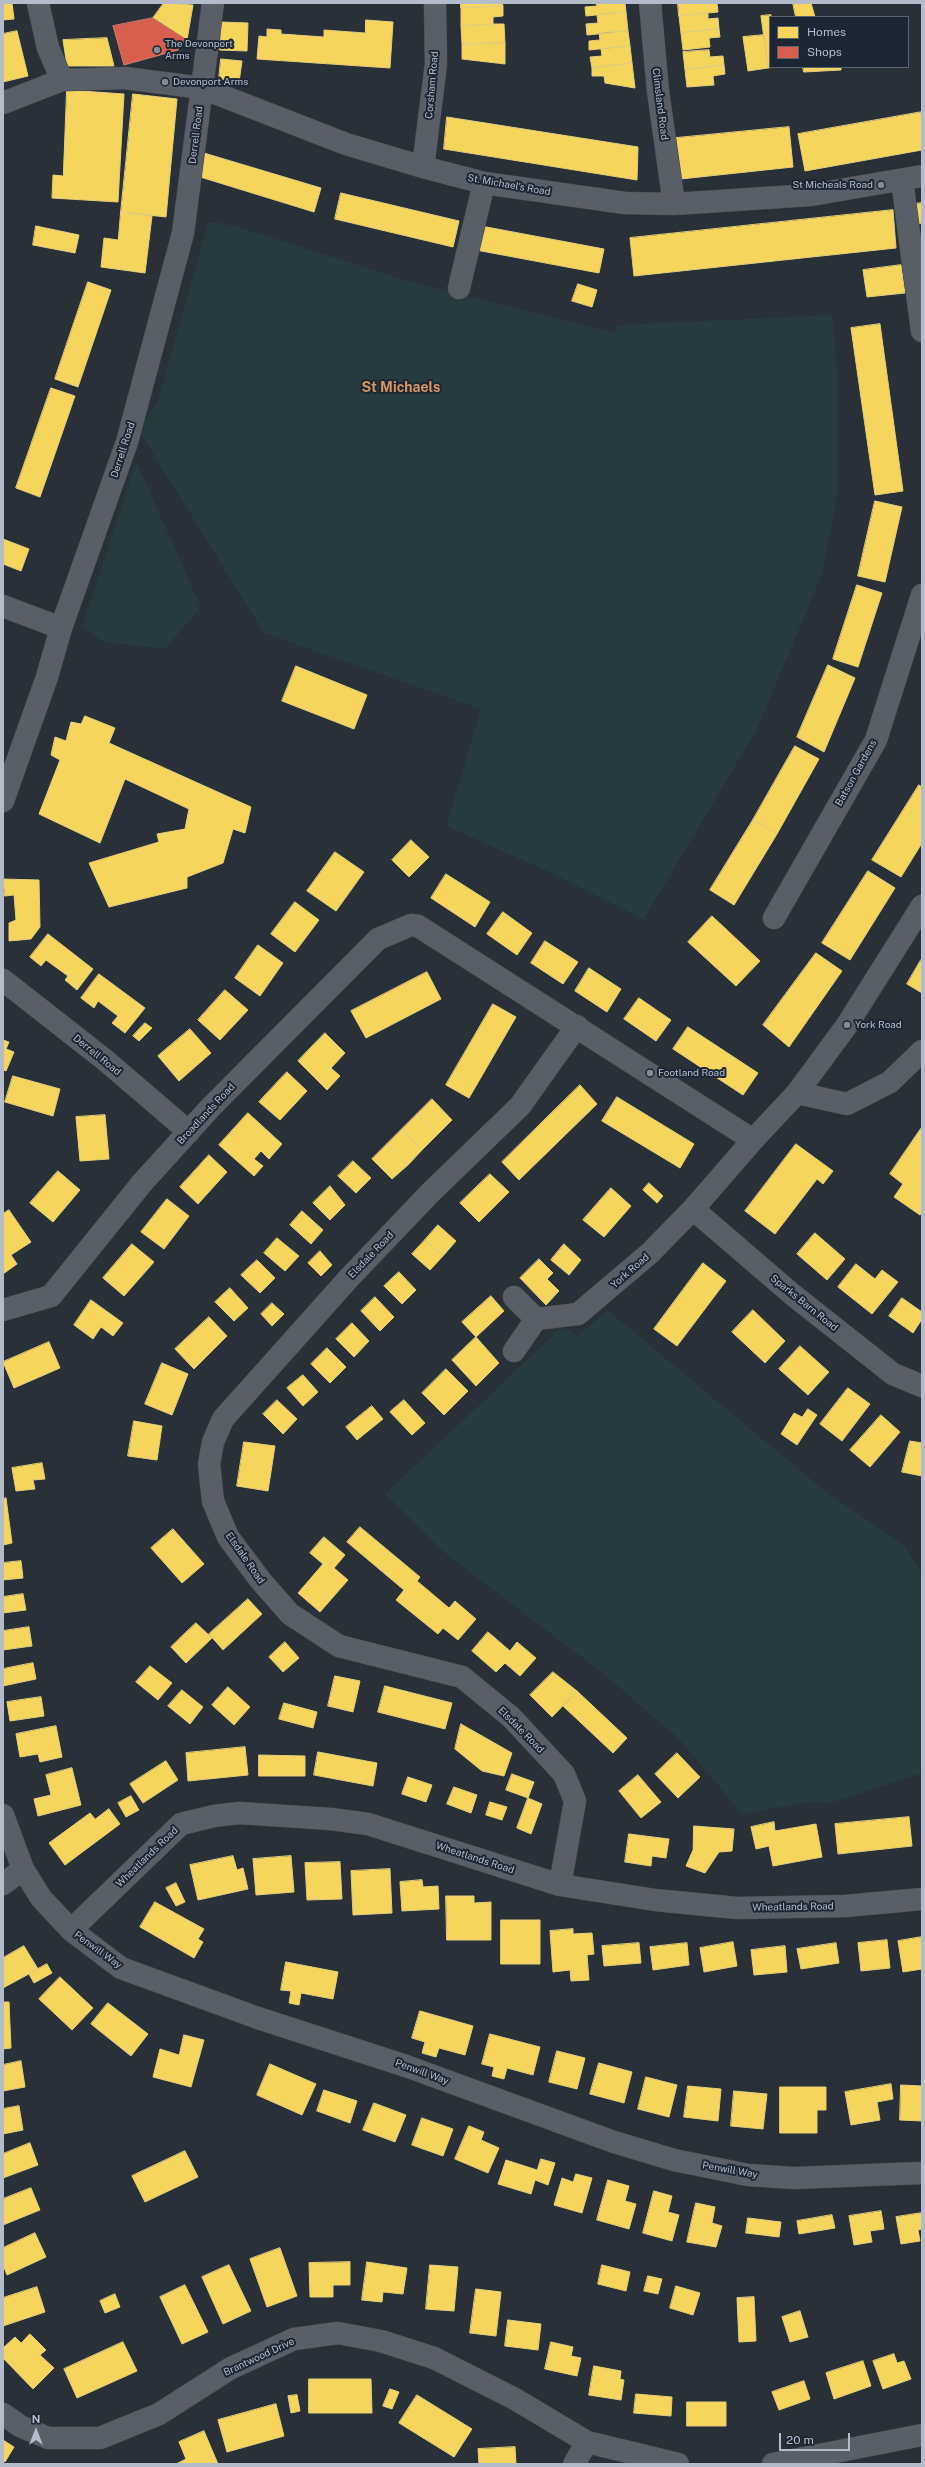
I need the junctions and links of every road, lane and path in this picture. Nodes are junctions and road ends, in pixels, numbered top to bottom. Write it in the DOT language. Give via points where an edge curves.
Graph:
graph roads {
  1 [pos="38,3"];
  2 [pos="213,3"];
  3 [pos="435,3"];
  4 [pos="650,3"];
  5 [pos="62,80"];
  6 [pos="202,88"];
  7 [pos="3,103"];
  8 [pos="423,167"];
  9 [pos="912,178"];
  10 [pos="484,183"];
  11 [pos="674,204"];
  12 [pos="459,288"];
  13 [pos="922,332"];
  14 [pos="922,595"];
  15 [pos="3,606"];
  16 [pos="61,628"];
  17 [pos="3,801"];
  18 [pos="922,906"];
  19 [pos="774,918"];
  20 [pos="3,980"];
  21 [pos="577,1026"];
  22 [pos="922,1051"];
  23 [pos="798,1093"];
  24 [pos="189,1132"];
  25 [pos="753,1140"];
  26 [pos="693,1209"];
  27 [pos="514,1297"];
  28 [pos="3,1310"];
  29 [pos="536,1319"];
  30 [pos="514,1351"];
  31 [pos="922,1386"];
  32 [pos="3,1815"];
  33 [pos="23,1868"];
  34 [pos="3,1884"];
  35 [pos="560,1885"];
  36 [pos="922,1899"];
  37 [pos="71,1930"];
  38 [pos="922,2173"];
  39 [pos="3,2414"];
  40 [pos="922,2434"];
  41 [pos="587,2442"];
  42 [pos="574,2464"];
  43 [pos="678,2464"];
  44 [pos="773,2464"];
  1 -- 5 [label="street" via="48,48"];
  2 -- 6 [label="street, Derrell Road"];
  3 -- 8 [label="street, Corsham Road" via="436,64"];
  4 -- 11 [label="street, Climsland Road" via="658,91"];
  5 -- 6 [label="street, St. Michael's Road" via="125,78"];
  5 -- 7 [label="street, St. Michael's Road"];
  6 -- 8 [label="street, St. Michael's Road" via="346,144"];
  6 -- 16 [label="street, Derrell Road" via="183,233 127,442"];
  8 -- 10 [label="street, St. Michael's Road"];
  9 -- 11 [label="street, St. Michael's Road" via="811,195"];
  9 -- 13 [label="street"];
  10 -- 11 [label="street, St. Michael's Road" via="625,203"];
  10 -- 12 [label="street"];
  14 -- 19 [label="street, Batson Gardens" via="876,740"];
  15 -- 16 [label="street"];
  16 -- 17 [label="street, Derrell Road" via="47,677"];
  18 -- 23 [label="street, York Road" via="847,1025"];
  20 -- 24 [label="street, Derrell Road" via="105,1060"];
  21 -- 24 [label="street, Broadlands Road" via="418,926 411,925 378,939 335,980"];
  21 -- 25 [label="street"];
  21 -- 35 [label="street, Elsdale Road" via="520,1106 430,1193 370,1256 223,1419 213,1442 209,1464 213,1501 228,1537 290,1614 339,1646 462,1677 511,1718 564,1774 575,1801"];
  22 -- 23 [label="street" via="890,1082 847,1104"];
  23 -- 25 [label="street, York Road"];
  24 -- 28 [label="street, Broadlands Road" via="142,1183 50,1296"];
  25 -- 26 [label="street, York Road"];
  26 -- 29 [label="street, York Road" via="650,1253 578,1314"];
  26 -- 31 [label="street, Sparks Barn Road" via="793,1295 893,1374"];
  27 -- 29 [label="street"];
  29 -- 30 [label="street"];
  32 -- 33 [label="street, Penwill Way"];
  33 -- 34 [label="street"];
  33 -- 37 [label="street, Penwill Way" via="41,1898"];
  35 -- 36 [label="street, Wheatlands Road" via="655,1900 737,1908 846,1906"];
  35 -- 37 [label="street, Wheatlands Road" via="368,1824 240,1813 181,1824"];
  37 -- 38 [label="street, Penwill Way" via="121,1968 258,2018 406,2066 614,2142 674,2160 748,2175 794,2178"];
  39 -- 41 [label="street, Brantwood Drive" via="20,2426 48,2438 100,2438 159,2414 231,2368 294,2339 338,2333 381,2341 434,2358 515,2399"];
  40 -- 44 [label="street"];
  41 -- 42 [label="street"];
  41 -- 43 [label="street, Brantwood Drive"];
}
